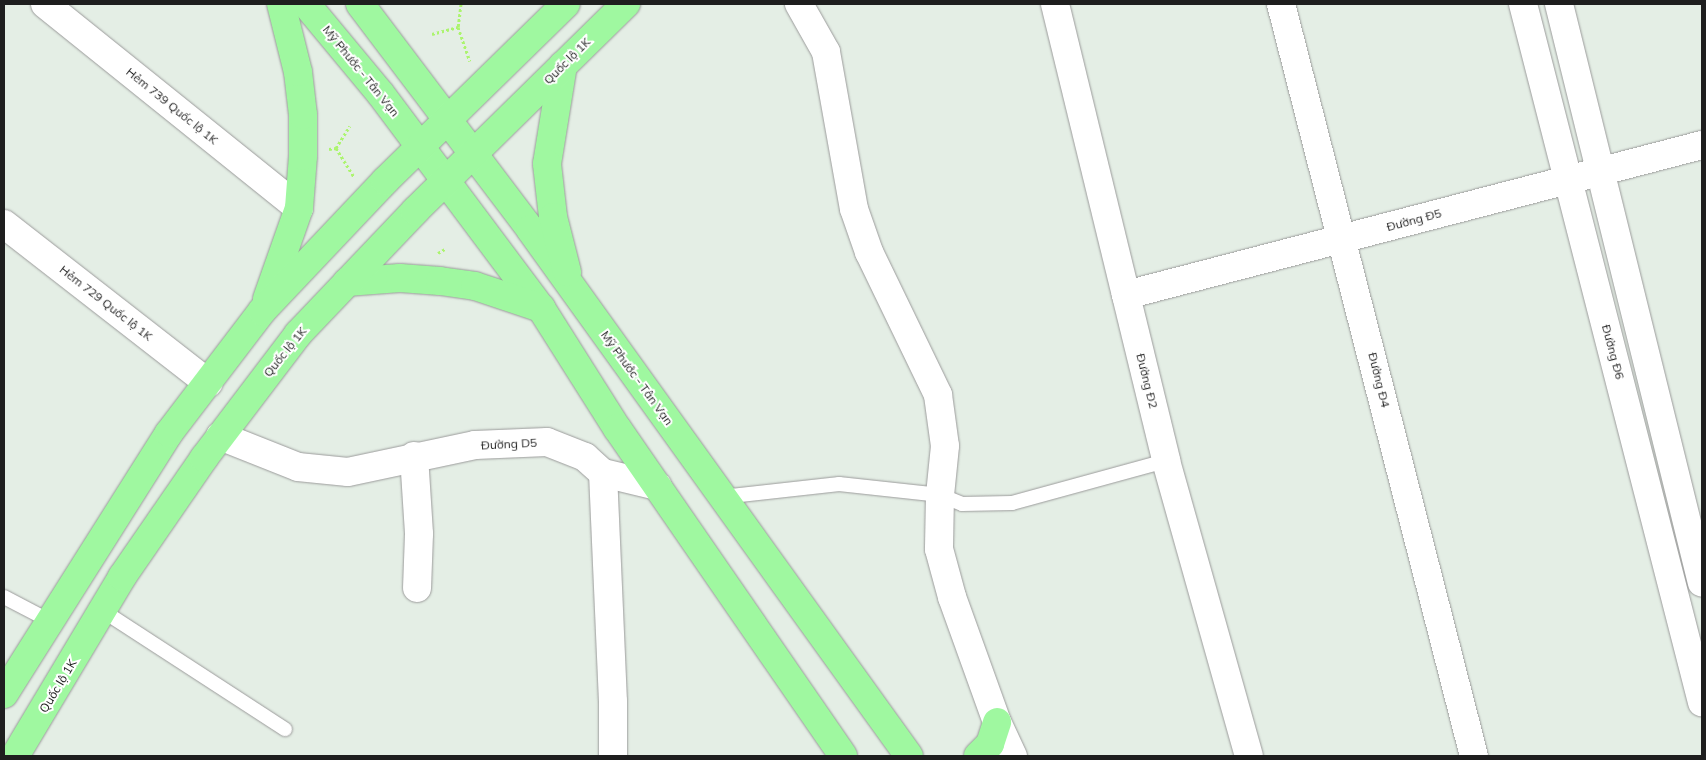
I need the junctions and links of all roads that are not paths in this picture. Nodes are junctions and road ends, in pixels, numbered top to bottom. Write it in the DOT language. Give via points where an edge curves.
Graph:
graph roads {
  1 [pos="45,4"];
  2 [pos="280,4"];
  3 [pos="306,4"];
  4 [pos="360,4"];
  5 [pos="566,4"];
  6 [pos="626,4"];
  7 [pos="799,4"];
  8 [pos="1055,4"];
  9 [pos="1282,4"];
  10 [pos="1522,4"];
  11 [pos="1559,4"];
  12 [pos="563,65"];
  13 [pos="447,120"];
  14 [pos="1702,145"];
  15 [pos="420,147"];
  16 [pos="473,154"];
  17 [pos="1600,172"];
  18 [pos="1568,180"];
  19 [pos="445,181"];
  20 [pos="298,208"];
  21 [pos="4,224"];
  22 [pos="1344,238"];
  23 [pos="347,282"];
  24 [pos="570,286"];
  25 [pos="1126,295"];
  26 [pos="541,308"];
  27 [pos="262,311"];
  28 [pos="1649,367"];
  29 [pos="1619,372"];
  30 [pos="208,383"];
  31 [pos="220,436"];
  32 [pos="414,456"];
  33 [pos="1166,461"];
  34 [pos="603,473"];
  35 [pos="657,486"];
  36 [pos="940,495"];
  37 [pos="722,497"];
  38 [pos="1692,502"];
  39 [pos="1654,511"];
  40 [pos="1702,583"];
  41 [pos="417,588"];
  42 [pos="4,597"];
  43 [pos="103,611"];
  44 [pos="48,620"];
  45 [pos="4,694"];
  46 [pos="1702,702"];
  47 [pos="997,722"];
  48 [pos="285,729"];
  49 [pos="15,756"];
  50 [pos="612,756"];
  51 [pos="842,756"];
  52 [pos="909,756"];
  53 [pos="978,756"];
  54 [pos="1013,756"];
  55 [pos="1249,756"];
  56 [pos="1474,756"];
  1 -- 20 [label="street, Hẻm 739 Quốc lộ 1K"];
  2 -- 20 [label="main road" via="290,33 303,115"];
  3 -- 15 [label="main road, Mỹ Phước - Tân Vạn" via="356,62"];
  4 -- 13 [label="main road, Mỹ Phước - Tân Vạn"];
  5 -- 13 [label="main road"];
  6 -- 12 [label="main road, Quốc lộ 1K"];
  7 -- 36 [label="street" via="826,52 854,209 869,252 938,395 945,446"];
  8 -- 25 [label="street, Đường Đ2"];
  9 -- 22 [label="street, Đường Đ4"];
  10 -- 18 [label="street, Đường Đ6"];
  11 -- 17 [label="street"];
  12 -- 16 [label="main road, Quốc lộ 1K"];
  12 -- 24 [label="main road" via="546,164 553,217"];
  13 -- 15 [label="main road"];
  13 -- 16 [label="main road, Mỹ Phước - Tân Vạn"];
  14 -- 17 [label="street, Đường Đ5"];
  15 -- 19 [label="main road, Mỹ Phước - Tân Vạn"];
  15 -- 27 [label="main road"];
  16 -- 19 [label="main road, Quốc lộ 1K"];
  16 -- 24 [label="main road, Mỹ Phước - Tân Vạn"];
  17 -- 18 [label="street, Đường Đ5"];
  17 -- 28 [label="street"];
  18 -- 22 [label="street, Đường Đ5"];
  18 -- 29 [label="street, Đường Đ6"];
  19 -- 23 [label="main road, Quốc lộ 1K"];
  19 -- 26 [label="main road, Mỹ Phước - Tân Vạn"];
  20 -- 27 [label="main road"];
  21 -- 30 [label="street, Hẻm 729 Quốc lộ 1K"];
  22 -- 25 [label="street, Đường Đ5"];
  22 -- 56 [label="street, Đường Đ4"];
  23 -- 26 [label="main road" via="400,278 440,281 475,286"];
  23 -- 31 [label="main road, Quốc lộ 1K" via="298,334"];
  24 -- 37 [label="main road, Mỹ Phước - Tân Vạn"];
  25 -- 33 [label="street, Đường Đ2"];
  26 -- 35 [label="main road, Mỹ Phước - Tân Vạn"];
  27 -- 30 [label="main road"];
  28 -- 29 [label="street"];
  28 -- 38 [label="street"];
  29 -- 39 [label="street, Đường Đ6"];
  30 -- 44 [label="main road" via="169,433"];
  31 -- 32 [label="street, Đường D5" via="298,467 348,472"];
  31 -- 43 [label="main road, Quốc lộ 1K" via="122,577"];
  32 -- 34 [label="street, Đường D5" via="475,445 547,442 586,456"];
  32 -- 41 [label="street" via="420,534"];
  33 -- 36 [label="lane" via="1012,504 962,504"];
  33 -- 55 [label="street, Đường Đ2"];
  34 -- 35 [label="street"];
  34 -- 50 [label="street" via="613,702"];
  35 -- 51 [label="main road, Mỹ Phước - Tân Vạn"];
  36 -- 37 [label="lane" via="839,484"];
  36 -- 47 [label="street" via="939,549 952,598"];
  37 -- 52 [label="main road, Mỹ Phước - Tân Vạn"];
  38 -- 39 [label="street"];
  38 -- 40 [label="street"];
  39 -- 46 [label="street, Đường Đ6"];
  42 -- 44 [label="lane"];
  43 -- 48 [label="lane"];
  43 -- 49 [label="main road, Quốc lộ 1K"];
  44 -- 45 [label="main road"];
  47 -- 53 [label="main road" via="990,744"];
  47 -- 54 [label="street"];
}
